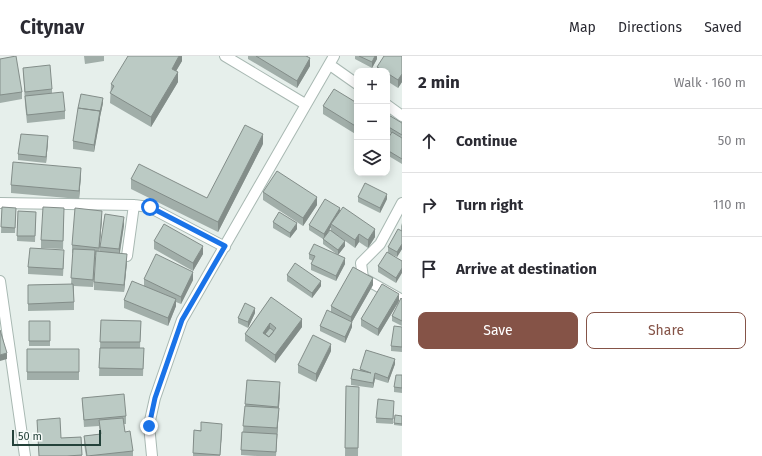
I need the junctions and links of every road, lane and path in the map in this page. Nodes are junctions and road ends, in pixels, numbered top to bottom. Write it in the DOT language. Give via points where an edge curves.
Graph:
graph roads {
  1 [pos="225,56"];
  2 [pos="332,60"];
  3 [pos="354,81"];
  4 [pos="305,104"];
  5 [pos="390,107"];
  6 [pos="402,116"];
  7 [pos="0,203"];
  8 [pos="402,203"];
  9 [pos="134,204"];
  10 [pos="225,246"];
  11 [pos="127,256"];
  12 [pos="0,281"];
  13 [pos="402,300"];
  14 [pos="24,456"];
  15 [pos="152,456"];
  1 -- 4 [label="street"];
  2 -- 3 [label="street"];
  2 -- 4 [label="street"];
  4 -- 10 [label="street"];
  5 -- 6 [label="street"];
  7 -- 9 [label="street"];
  8 -- 13 [label="street" via="380,244 361,263 363,278"];
  9 -- 10 [label="street" via="150,207"];
  9 -- 11 [label="street"];
  10 -- 15 [label="street" via="182,320 155,398 149,426"];
  12 -- 14 [label="street"];
}
